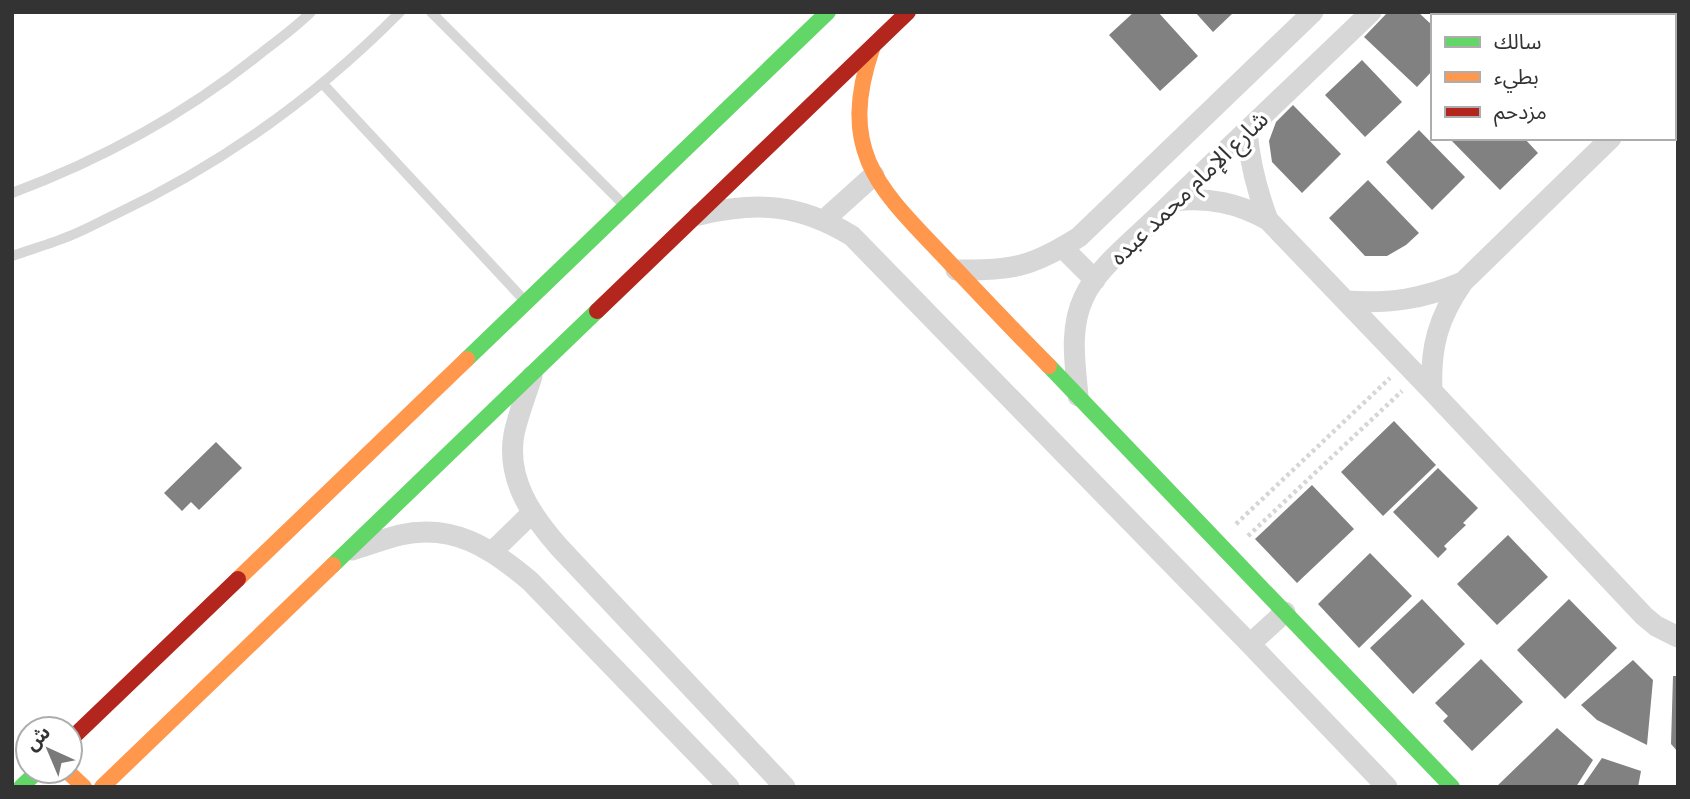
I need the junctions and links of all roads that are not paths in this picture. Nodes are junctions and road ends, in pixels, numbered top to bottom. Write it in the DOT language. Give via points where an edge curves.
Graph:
graph roads {
  1 [pos="311,12"];
  2 [pos="400,12"];
  3 [pos="431,12"];
  4 [pos="828,12"];
  5 [pos="908,12"];
  6 [pos="1313,12"];
  7 [pos="1371,12"];
  8 [pos="873,46"];
  9 [pos="323,84"];
  10 [pos="1247,132"];
  11 [pos="1609,140"];
  12 [pos="874,175"];
  13 [pos="12,193"];
  14 [pos="1174,201"];
  15 [pos="625,207"];
  16 [pos="697,215"];
  17 [pos="823,220"];
  18 [pos="1268,220"];
  19 [pos="1062,247"];
  20 [pos="12,256"];
  21 [pos="956,270"];
  22 [pos="1095,279"];
  23 [pos="1463,282"];
  24 [pos="1346,301"];
  25 [pos="526,303"];
  26 [pos="533,373"];
  27 [pos="1419,377"];
  28 [pos="1079,396"];
  29 [pos="532,513"];
  30 [pos="347,551"];
  31 [pos="493,551"];
  32 [pos="1285,612"];
  33 [pos="1678,638"];
  34 [pos="1250,644"];
  35 [pos="84,727"];
  36 [pos="102,787"];
  37 [pos="729,787"];
  38 [pos="785,787"];
  39 [pos="1387,787"];
  40 [pos="1452,787"];
  1 -- 13 [label="lane" via="230,78 147,132 59,176"];
  2 -- 9 [label="lane"];
  3 -- 15 [label="lane"];
  4 -- 15 [label="main road"];
  5 -- 8 [label="main road"];
  6 -- 19 [label="street, شارع الإمام محمد عبده" via="1093,224"];
  7 -- 10 [label="street, شارع الإمام محمد عبده"];
  8 -- 12 [label="main road" via="862,78 859,111 860,133"];
  8 -- 16 [label="main road"];
  9 -- 20 [label="lane" via="245,142 162,193"];
  9 -- 25 [label="lane"];
  10 -- 14 [label="street, شارع الإمام محمد عبده"];
  10 -- 18 [label="street" via="1254,177"];
  11 -- 23 [label="street"];
  12 -- 17 [label="street"];
  12 -- 21 [label="main road"];
  14 -- 18 [label="street" via="1223,202"];
  14 -- 22 [label="street, شارع الإمام محمد عبده"];
  15 -- 25 [label="main road"];
  16 -- 17 [label="street" via="754,206 783,208"];
  16 -- 26 [label="main road"];
  17 -- 34 [label="street" via="852,236"];
  18 -- 24 [label="street"];
  19 -- 21 [label="street, شارع الإمام محمد عبده" via="1010,268"];
  19 -- 22 [label="street"];
  21 -- 28 [label="main road"];
  22 -- 28 [label="street, شارع الإمام محمد عبده" via="1077,312 1074,330"];
  23 -- 24 [label="street" via="1394,302"];
  23 -- 27 [label="street" via="1440,322 1431,368"];
  24 -- 27 [label="street"];
  25 -- 35 [label="main road"];
  26 -- 29 [label="street" via="513,449 516,479"];
  26 -- 30 [label="main road"];
  27 -- 33 [label="street" via="1644,616"];
  28 -- 32 [label="main road"];
  29 -- 31 [label="street"];
  29 -- 38 [label="street"];
  30 -- 31 [label="street" via="419,532 457,536"];
  30 -- 36 [label="main road"];
  31 -- 37 [label="street" via="530,581"];
  32 -- 34 [label="street"];
  32 -- 40 [label="main road"];
  34 -- 39 [label="street"];
}
